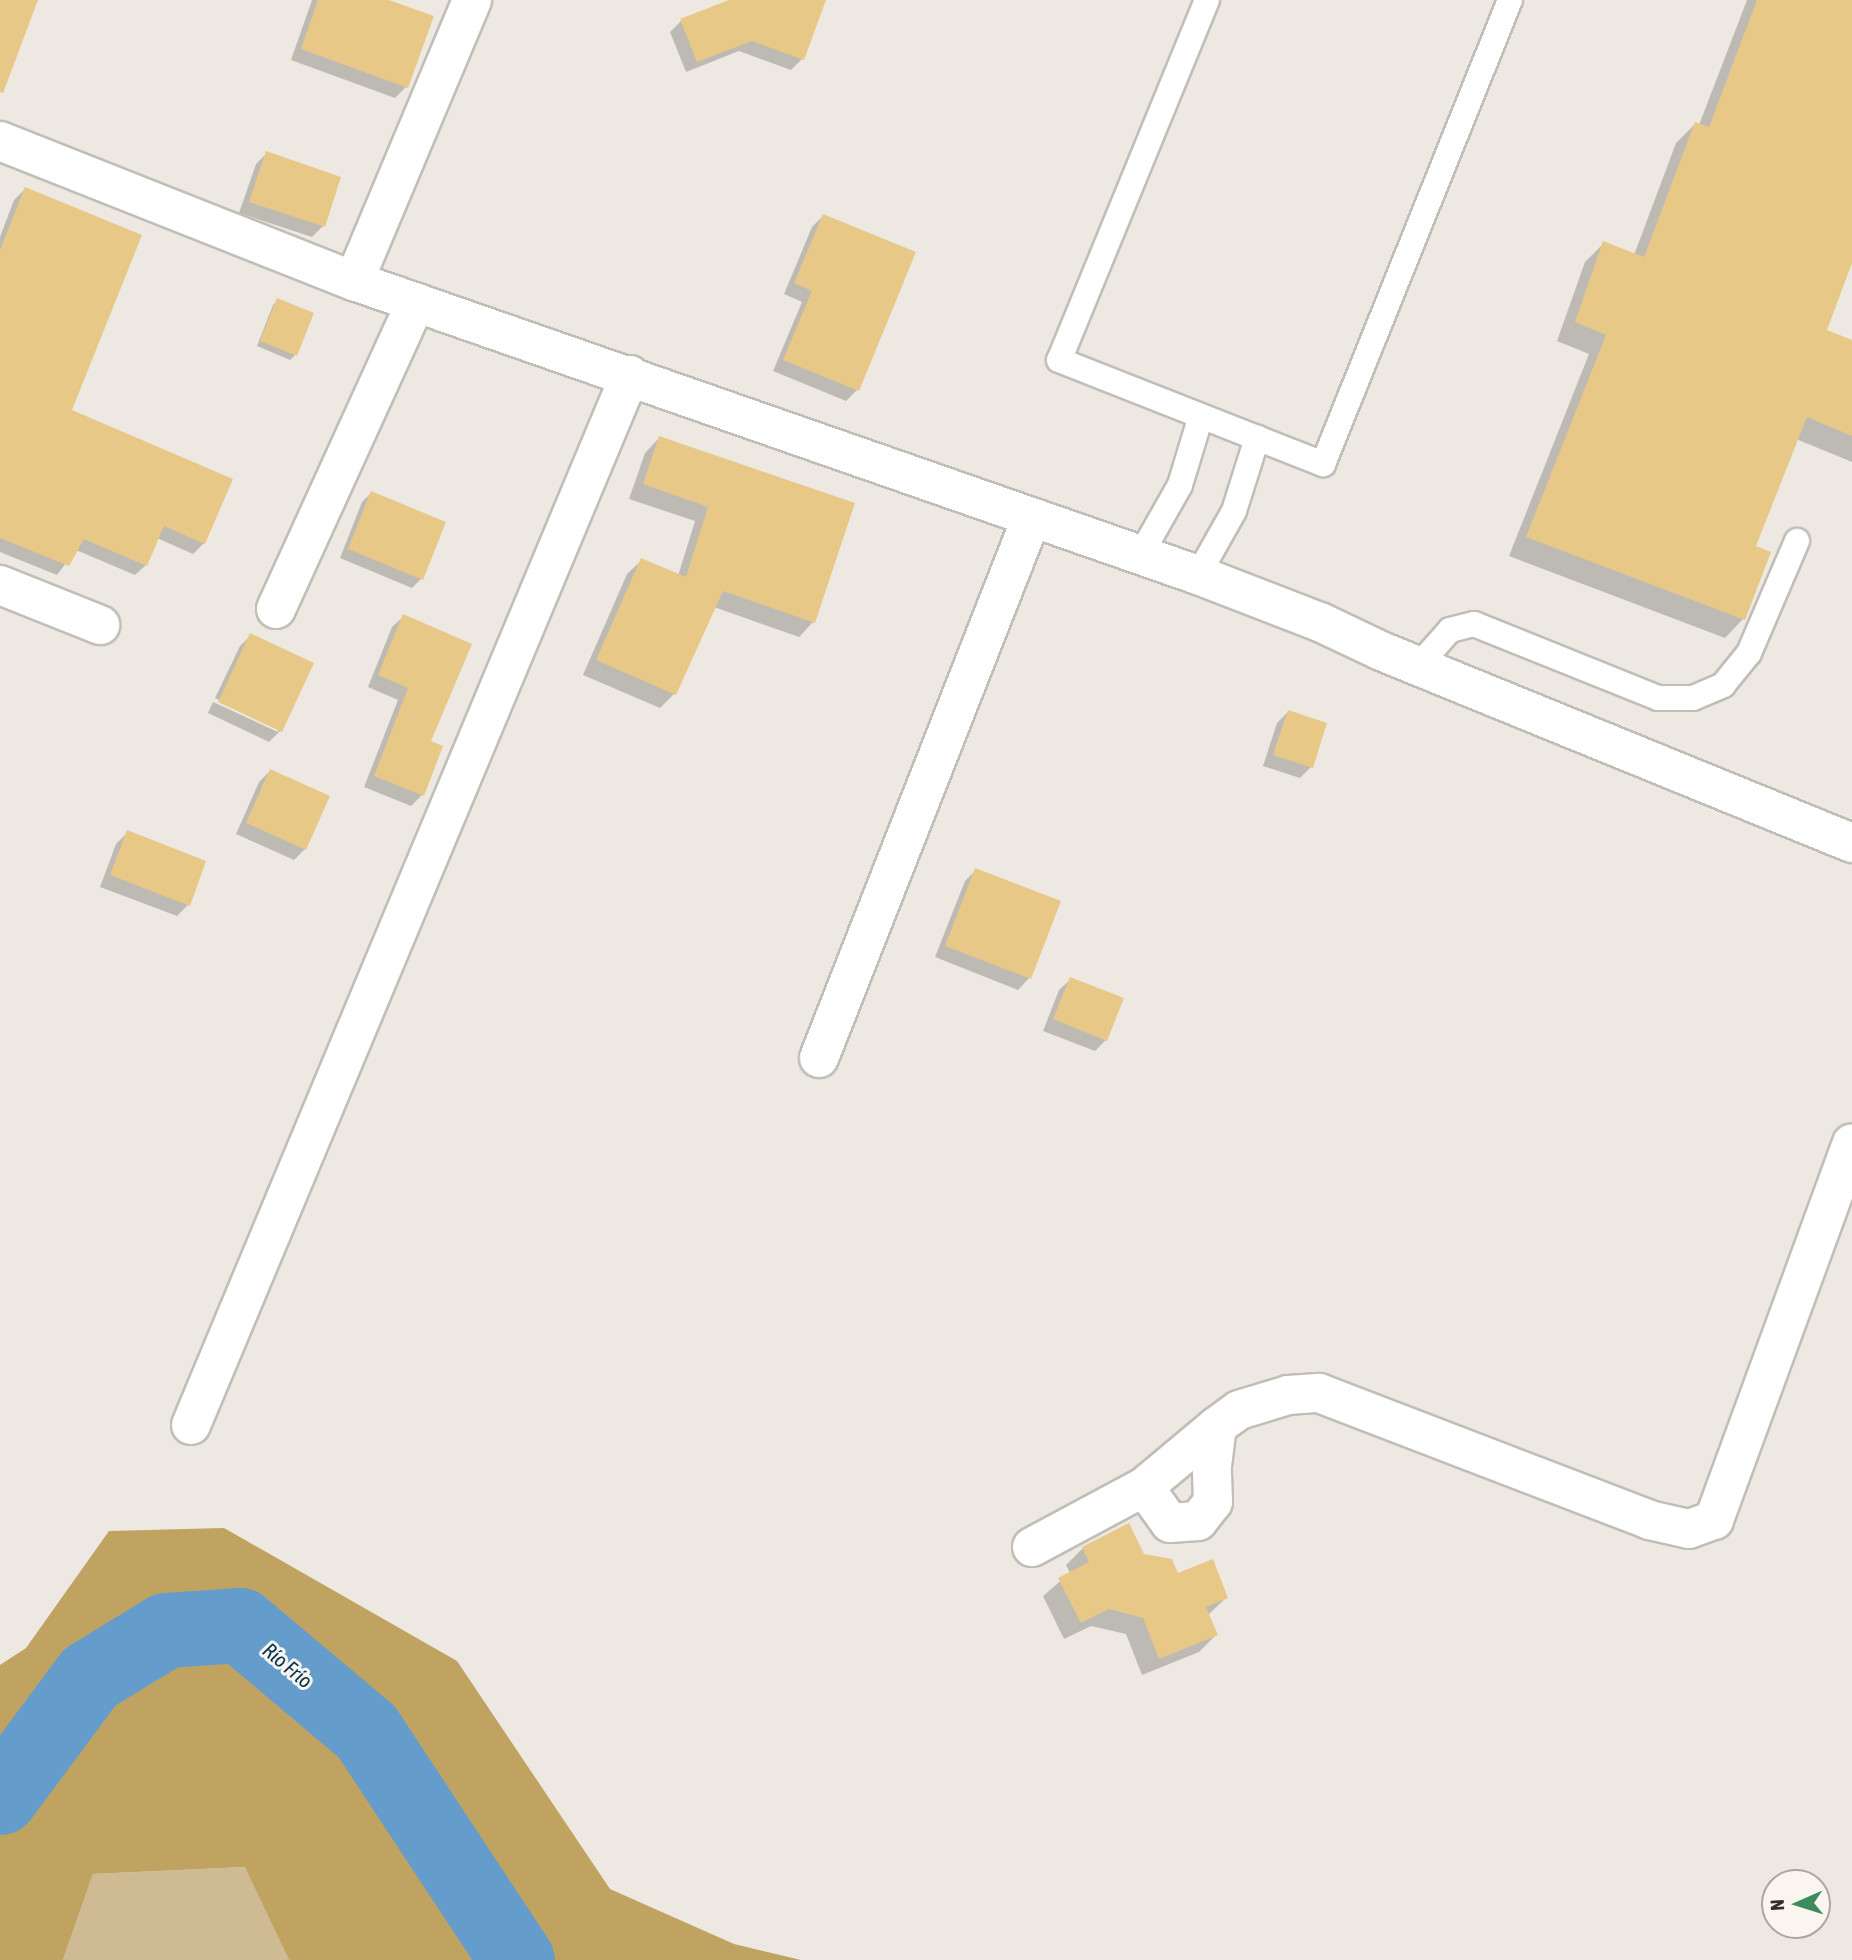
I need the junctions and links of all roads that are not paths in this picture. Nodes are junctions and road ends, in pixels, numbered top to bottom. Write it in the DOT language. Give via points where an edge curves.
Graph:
graph roads {
  1 [pos="472,0"];
  2 [pos="1207,0"];
  3 [pos="1510,0"];
  4 [pos="0,141"];
  5 [pos="354,281"];
  6 [pos="416,302"];
  7 [pos="629,375"];
  8 [pos="1201,416"];
  9 [pos="1257,438"];
  10 [pos="1031,519"];
  11 [pos="1797,541"];
  12 [pos="1141,554"];
  13 [pos="1198,575"];
  14 [pos="0,584"];
  15 [pos="276,608"];
  16 [pos="100,625"];
  17 [pos="1418,666"];
  18 [pos="1852,843"];
  19 [pos="819,1058"];
  20 [pos="1852,1143"];
  21 [pos="191,1425"];
  22 [pos="1217,1426"];
  23 [pos="1144,1487"];
  24 [pos="1032,1547"];
  1 -- 5 [label="street"];
  2 -- 8 [label="lane" via="1059,360"];
  3 -- 9 [label="lane" via="1323,464"];
  4 -- 5 [label="street"];
  5 -- 6 [label="street"];
  6 -- 7 [label="street"];
  6 -- 15 [label="street"];
  7 -- 10 [label="street"];
  7 -- 21 [label="street"];
  8 -- 9 [label="lane"];
  8 -- 12 [label="lane" via="1180,485"];
  9 -- 13 [label="lane" via="1234,511"];
  10 -- 12 [label="street"];
  10 -- 19 [label="street"];
  11 -- 17 [label="lane" via="1749,653 1723,685 1693,698 1658,698 1474,624 1450,630"];
  12 -- 13 [label="street"];
  13 -- 17 [label="street"];
  14 -- 16 [label="street"];
  17 -- 18 [label="street"];
  20 -- 22 [label="street" via="1714,1520 1689,1529 1649,1520 1319,1393 1289,1395 1239,1410"];
  22 -- 23 [label="street"];
  22 -- 23 [label="street" via="1213,1502 1198,1521 1170,1523"];
  23 -- 24 [label="street"];
}
